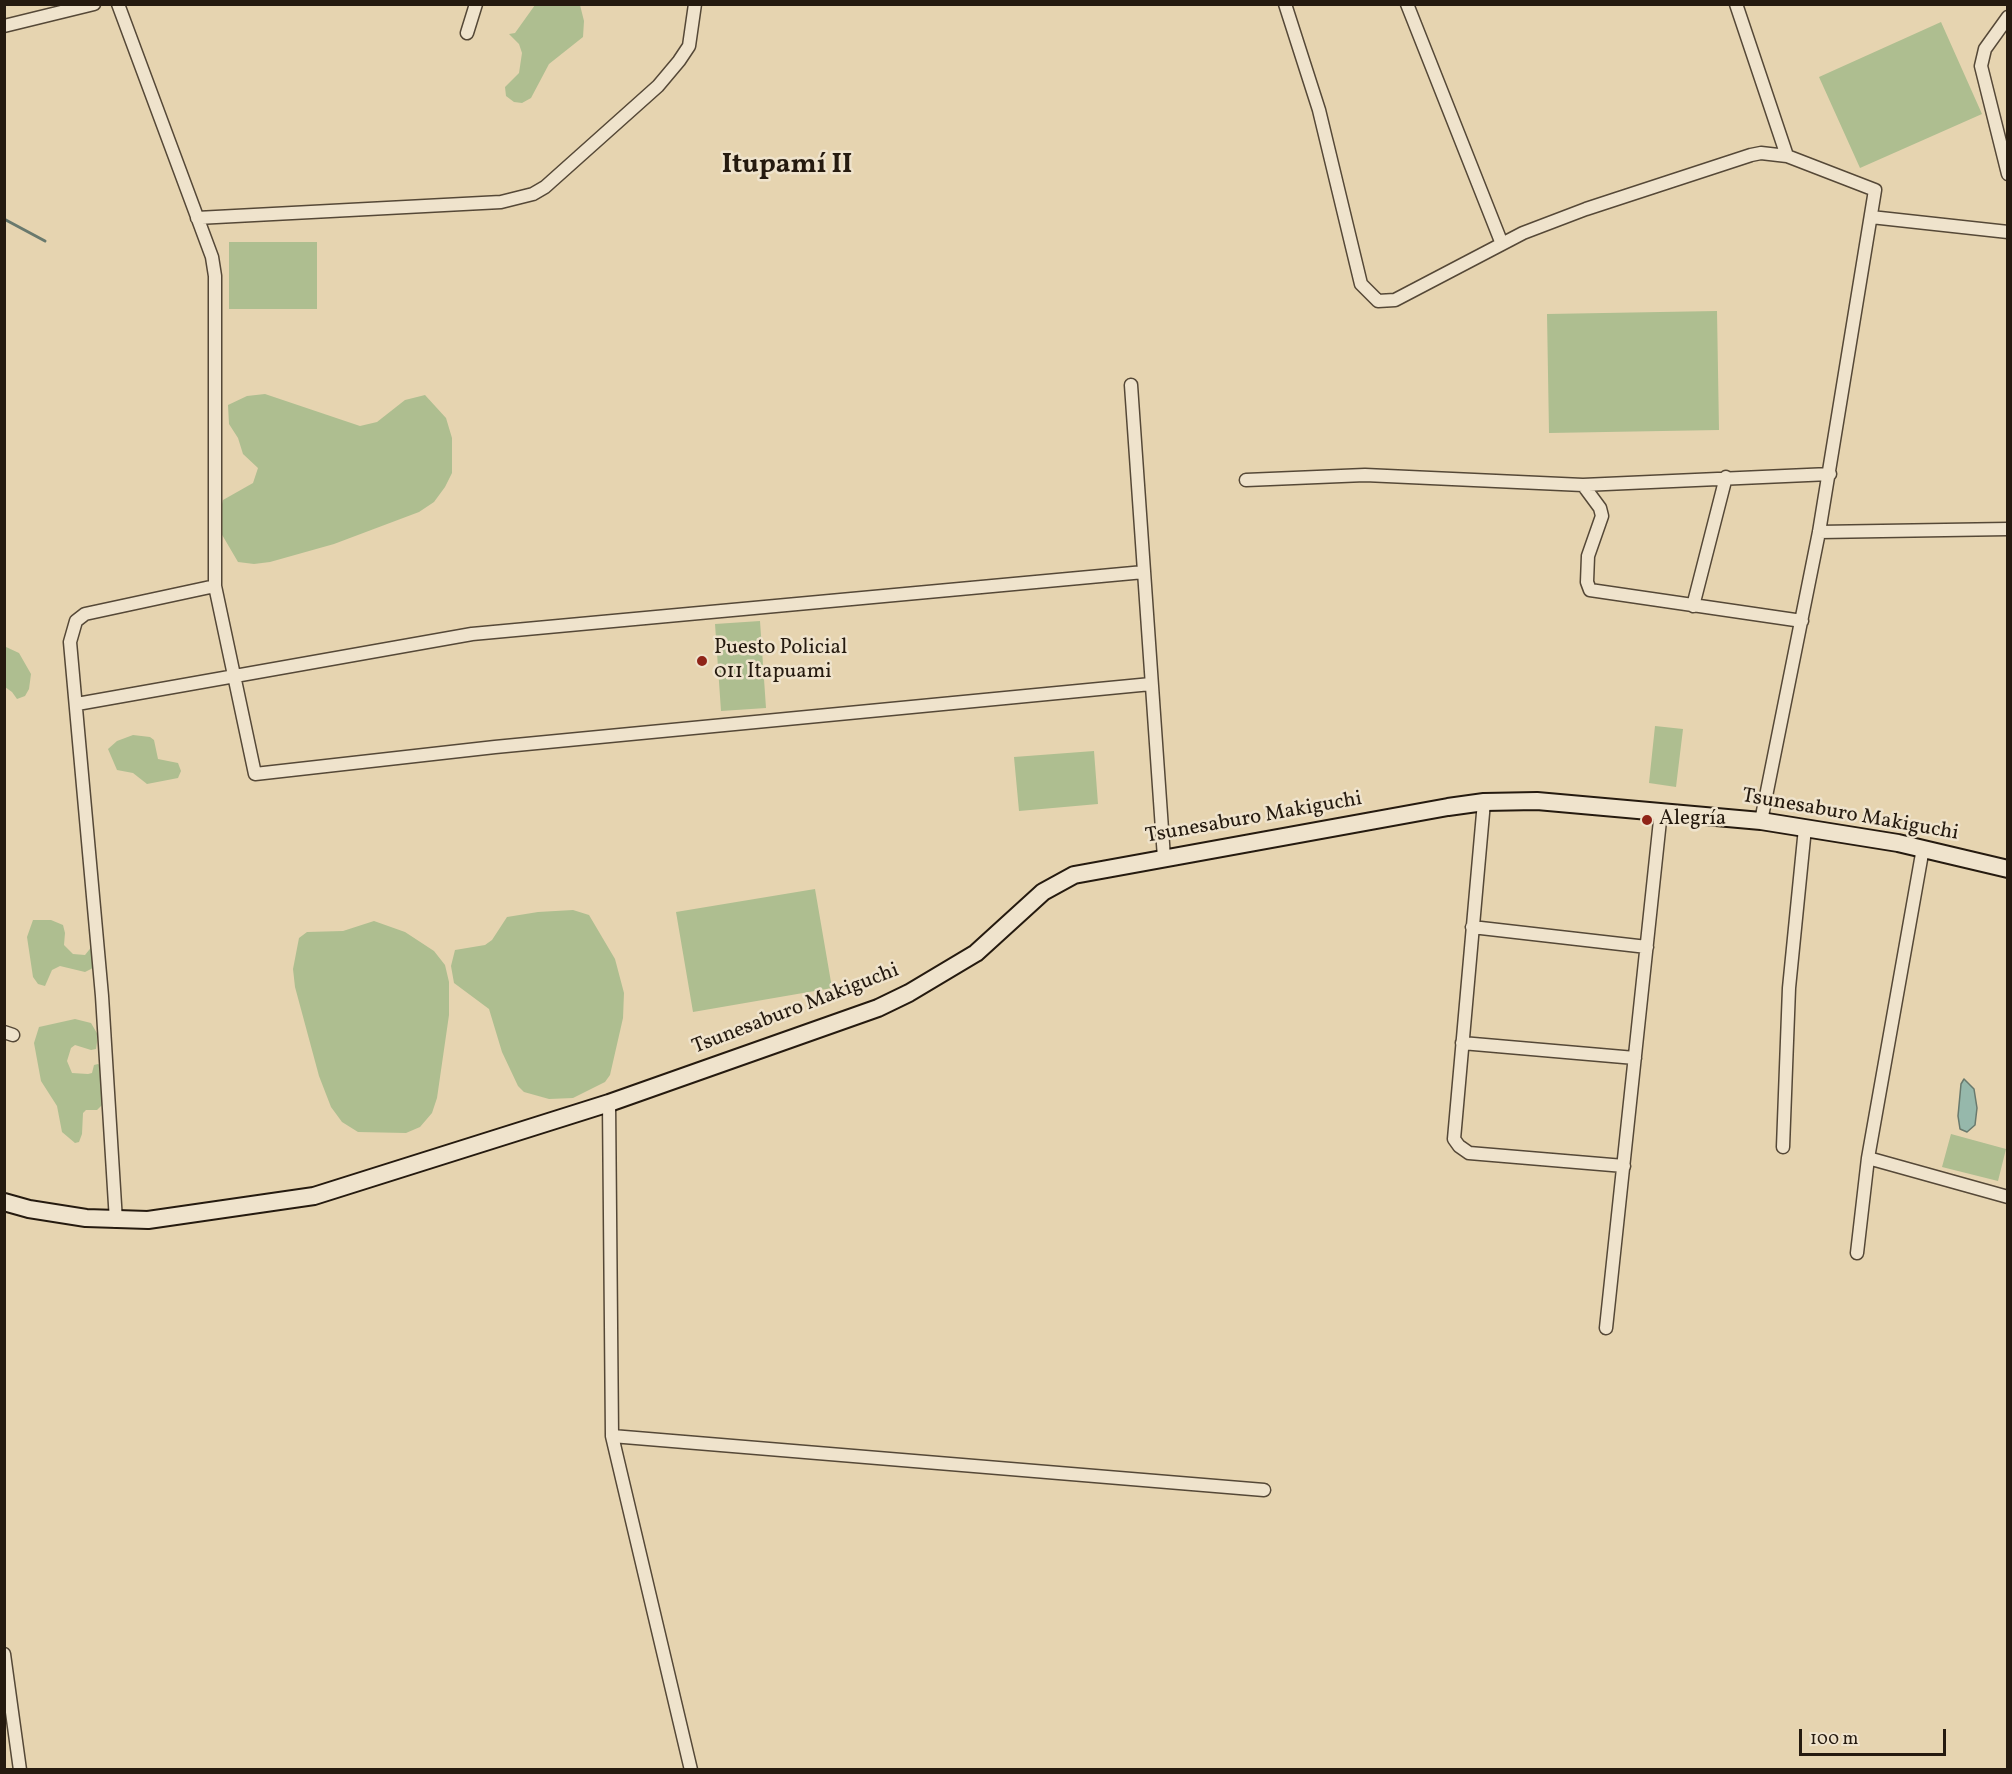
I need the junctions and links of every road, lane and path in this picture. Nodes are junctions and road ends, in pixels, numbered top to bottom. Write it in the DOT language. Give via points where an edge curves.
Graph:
graph roads {
  1 [pos="94,4"];
  2 [pos="118,4"];
  3 [pos="476,4"];
  4 [pos="695,4"];
  5 [pos="1285,4"];
  6 [pos="1407,4"];
  7 [pos="1736,4"];
  8 [pos="2007,17"];
  9 [pos="4,26"];
  10 [pos="467,33"];
  11 [pos="1787,156"];
  12 [pos="2007,174"];
  13 [pos="1871,217"];
  14 [pos="197,218"];
  15 [pos="2007,232"];
  16 [pos="1502,244"];
  17 [pos="1131,385"];
  18 [pos="1830,474"];
  19 [pos="1726,477"];
  20 [pos="1246,480"];
  21 [pos="1583,485"];
  22 [pos="2007,529"];
  23 [pos="1819,532"];
  24 [pos="1144,572"];
  25 [pos="215,586"];
  26 [pos="1693,606"];
  27 [pos="1802,621"];
  28 [pos="235,678"];
  29 [pos="1151,684"];
  30 [pos="77,704"];
  31 [pos="1484,802"];
  32 [pos="1661,811"];
  33 [pos="1761,821"];
  34 [pos="1805,828"];
  35 [pos="1923,848"];
  36 [pos="1164,858"];
  37 [pos="2007,869"];
  38 [pos="1472,927"];
  39 [pos="1647,947"];
  40 [pos="1462,1043"];
  41 [pos="1635,1058"];
  42 [pos="609,1103"];
  43 [pos="1784,1147"];
  44 [pos="1868,1158"];
  45 [pos="1623,1166"];
  46 [pos="2007,1197"];
  47 [pos="4,1202"];
  48 [pos="116,1221"];
  49 [pos="1857,1252"];
  50 [pos="1606,1328"];
  51 [pos="612,1436"];
  52 [pos="1264,1490"];
  53 [pos="4,1654"];
  54 [pos="7,1688"];
  55 [pos="20,1770"];
  56 [pos="691,1770"];
  1 -- 9 [label="street"];
  2 -- 14 [label="street"];
  3 -- 10 [label="street"];
  4 -- 14 [label="street" via="689,46 679,61 649,93 533,194 501,202"];
  5 -- 16 [label="street" via="1319,110 1358,276 1370,294 1378,301 1395,300"];
  6 -- 16 [label="street"];
  7 -- 11 [label="street"];
  8 -- 12 [label="street" via="1985,49 1981,66"];
  11 -- 13 [label="street" via="1875,190"];
  11 -- 16 [label="street" via="1745,156 1586,209"];
  13 -- 15 [label="street"];
  13 -- 18 [label="street"];
  14 -- 25 [label="street" via="215,276"];
  17 -- 24 [label="street"];
  18 -- 19 [label="street"];
  18 -- 23 [label="street"];
  19 -- 21 [label="street"];
  19 -- 26 [label="street"];
  20 -- 21 [label="street" via="1365,475"];
  21 -- 26 [label="street" via="1602,516 1588,556 1590,590"];
  22 -- 23 [label="street"];
  23 -- 27 [label="street"];
  24 -- 28 [label="street" via="472,634"];
  24 -- 29 [label="street"];
  25 -- 28 [label="street"];
  25 -- 30 [label="street" via="85,614 76,621 70,642"];
  26 -- 27 [label="street"];
  27 -- 33 [label="street"];
  28 -- 29 [label="street" via="255,774"];
  28 -- 30 [label="street"];
  29 -- 36 [label="street"];
  30 -- 48 [label="street"];
  31 -- 32 [label="street, Tsunesaburo Makiguchi" via="1537,801"];
  31 -- 36 [label="street, Tsunesaburo Makiguchi"];
  31 -- 38 [label="street"];
  32 -- 33 [label="street, Tsunesaburo Makiguchi"];
  32 -- 39 [label="street"];
  33 -- 34 [label="street, Tsunesaburo Makiguchi"];
  34 -- 35 [label="street, Tsunesaburo Makiguchi"];
  34 -- 43 [label="street" via="1789,988"];
  35 -- 37 [label="street, Tsunesaburo Makiguchi"];
  35 -- 44 [label="street"];
  36 -- 42 [label="street, Tsunesaburo Makiguchi" via="1062,879 976,953 909,993 878,1008"];
  38 -- 39 [label="street"];
  38 -- 40 [label="street"];
  39 -- 41 [label="street"];
  40 -- 41 [label="street"];
  40 -- 45 [label="street" via="1454,1131 1459,1146 1469,1153"];
  41 -- 45 [label="street"];
  42 -- 48 [label="street, Tsunesaburo Makiguchi" via="314,1196 172,1218"];
  42 -- 51 [label="street"];
  44 -- 46 [label="street"];
  44 -- 49 [label="street"];
  45 -- 50 [label="street"];
  47 -- 48 [label="street, Tsunesaburo Makiguchi" via="47,1213"];
  51 -- 52 [label="street"];
  51 -- 56 [label="street"];
  53 -- 54 [label="street"];
  54 -- 55 [label="street"];
}
